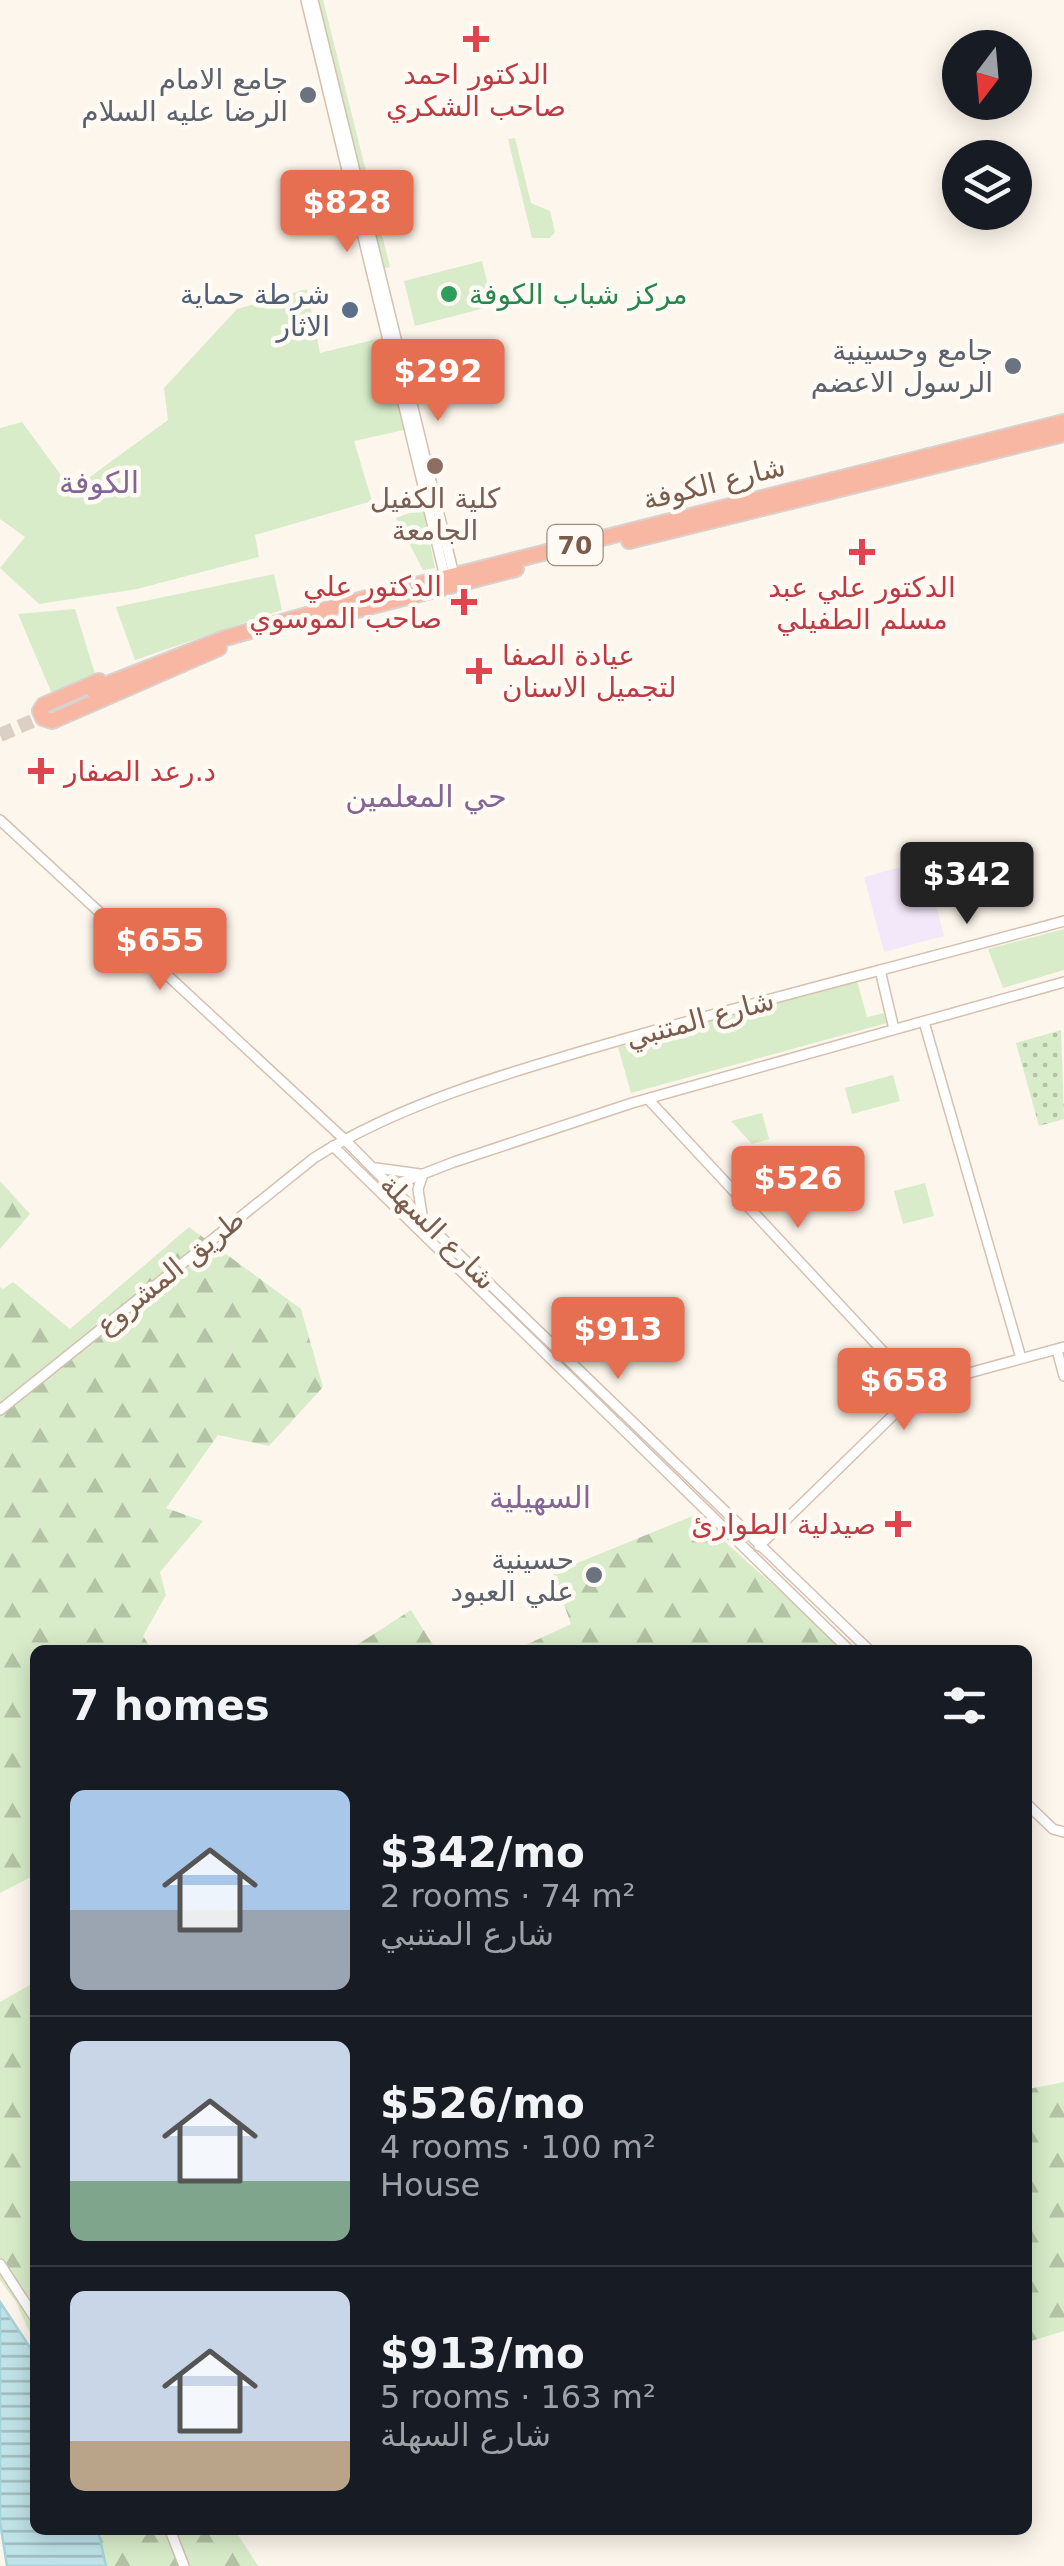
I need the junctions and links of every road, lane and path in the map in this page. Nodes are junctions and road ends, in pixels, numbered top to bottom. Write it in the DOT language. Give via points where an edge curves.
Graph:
graph roads {
  1 [pos="309,0"];
  2 [pos="1063,429"];
  3 [pos="1032,430"];
  4 [pos="1022,444"];
  5 [pos="727,511"];
  6 [pos="705,517"];
  7 [pos="450,576"];
  8 [pos="415,591"];
  9 [pos="218,644"];
  10 [pos="94,692"];
  11 [pos="0,820"];
  12 [pos="1064,921"];
  13 [pos="880,970"];
  14 [pos="1064,982"];
  15 [pos="924,1022"];
  16 [pos="894,1029"];
  17 [pos="648,1098"];
  18 [pos="344,1139"];
  19 [pos="333,1146"];
  20 [pos="374,1168"];
  21 [pos="423,1174"];
  22 [pos="392,1186"];
  23 [pos="422,1217"];
  24 [pos="1060,1348"];
  25 [pos="1021,1358"];
  26 [pos="1064,1376"];
  27 [pos="600,1390"];
  28 [pos="920,1390"];
  29 [pos="591,1399"];
  30 [pos="0,1410"];
  31 [pos="759,1546"];
  32 [pos="844,1645"];
  33 [pos="863,1645"];
  34 [pos="1032,1809"];
  35 [pos="1064,1832"];
  36 [pos="0,2264"];
  37 [pos="30,2310"];
  38 [pos="172,2535"];
  39 [pos="184,2566"];
  1 -- 7 [label="street"];
  2 -- 3 [label="highway, شارع الكوفة / 70"];
  2 -- 4 [label="highway, شارع الكوفة / 70"];
  3 -- 4 [label="highway" via="1039,436"];
  3 -- 5 [label="highway, شارع الكوفة / 70"];
  4 -- 5 [label="highway, شارع الكوفة / 70"];
  5 -- 6 [label="highway, شارع الكوفة / 70"];
  6 -- 7 [label="highway, شارع الكوفة / 70"];
  6 -- 8 [label="highway, شارع الكوفة / 70"];
  7 -- 8 [label="highway, شارع الكوفة / 70"];
  8 -- 9 [label="highway, شارع الكوفة / 70"];
  9 -- 9 [label="highway" via="130,668 44,705 40,714 52,721"];
  9 -- 10 [label="highway, شارع الكوفة / 70"];
  11 -- 18 [label="street, شارع السهلة"];
  12 -- 13 [label="street, شارع المتنبي"];
  13 -- 16 [label="street"];
  13 -- 18 [label="street, شارع المتنبي" via="549,1062"];
  14 -- 15 [label="street"];
  15 -- 16 [label="street"];
  15 -- 25 [label="street"];
  16 -- 17 [label="street"];
  17 -- 21 [label="street"];
  17 -- 28 [label="street"];
  18 -- 19 [label="street, طريق المشروع"];
  18 -- 20 [label="street, شارع السهلة"];
  19 -- 29 [label="street, شارع السهلة"];
  19 -- 30 [label="street, طريق المشروع"];
  20 -- 21 [label="street"];
  20 -- 22 [label="street, شارع السهلة"];
  21 -- 22 [label="street"];
  21 -- 23 [label="street"];
  22 -- 23 [label="street, شارع السهلة"];
  23 -- 27 [label="street, شارع السهلة"];
  24 -- 25 [label="street"];
  24 -- 26 [label="street"];
  25 -- 28 [label="street"];
  27 -- 29 [label="street"];
  27 -- 31 [label="street, شارع السهلة"];
  28 -- 31 [label="street"];
  29 -- 32 [label="street, شارع السهلة"];
  31 -- 33 [label="street, شارع السهلة"];
  34 -- 35 [label="street"];
  36 -- 37 [label="street"];
  38 -- 39 [label="street"];
}
